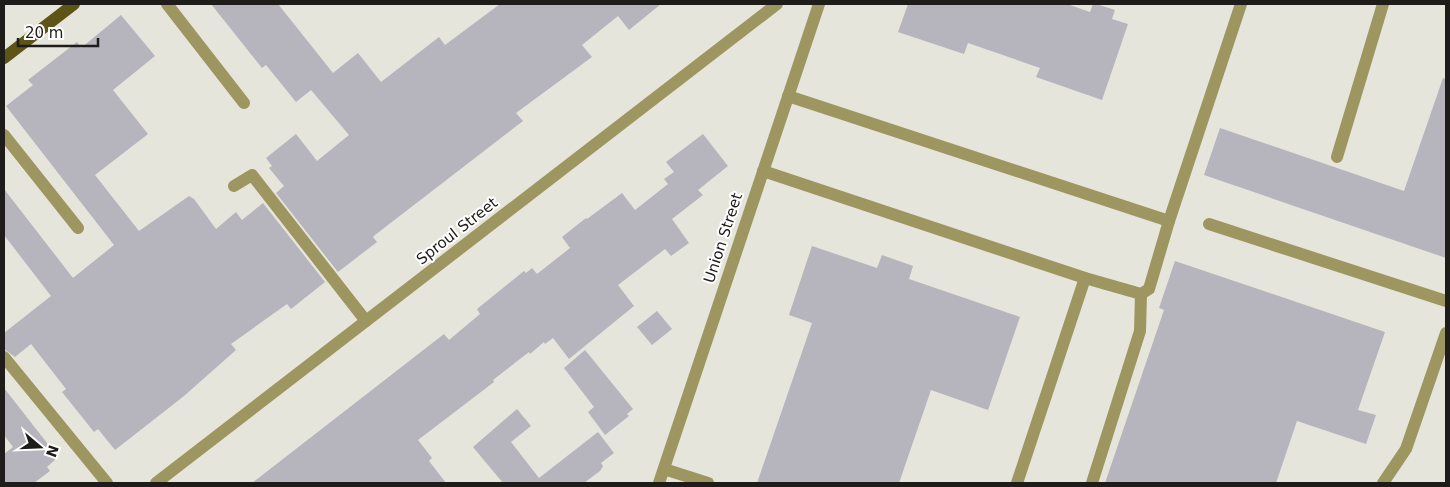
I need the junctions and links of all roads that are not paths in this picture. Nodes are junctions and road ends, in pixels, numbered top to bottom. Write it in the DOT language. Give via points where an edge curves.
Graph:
graph roads {
  1 [pos="74,4"];
  2 [pos="167,4"];
  3 [pos="776,4"];
  4 [pos="819,4"];
  5 [pos="1241,4"];
  6 [pos="1383,4"];
  7 [pos="4,58"];
  8 [pos="788,96"];
  9 [pos="244,103"];
  10 [pos="4,135"];
  11 [pos="1336,157"];
  12 [pos="763,171"];
  13 [pos="234,186"];
  14 [pos="1169,221"];
  15 [pos="1209,224"];
  16 [pos="78,228"];
  17 [pos="1085,278"];
  18 [pos="1142,294"];
  19 [pos="1446,301"];
  20 [pos="366,321"];
  21 [pos="1446,333"];
  22 [pos="4,357"];
  23 [pos="664,469"];
  24 [pos="106,483"];
  25 [pos="156,483"];
  26 [pos="659,483"];
  27 [pos="708,483"];
  28 [pos="1017,483"];
  29 [pos="1092,483"];
  30 [pos="1383,483"];
  1 -- 7 [label="main road"];
  2 -- 9 [label="street"];
  3 -- 20 [label="street, Sproul Street"];
  4 -- 8 [label="street, Union Street"];
  5 -- 14 [label="street"];
  6 -- 11 [label="street"];
  8 -- 12 [label="street, Union Street"];
  8 -- 14 [label="street"];
  10 -- 16 [label="street"];
  12 -- 17 [label="street"];
  12 -- 23 [label="street, Union Street"];
  13 -- 20 [label="street" via="252,175"];
  14 -- 18 [label="street" via="1149,289"];
  15 -- 19 [label="street"];
  17 -- 18 [label="street"];
  17 -- 28 [label="street"];
  18 -- 29 [label="street" via="1140,332"];
  20 -- 25 [label="street, Sproul Street"];
  21 -- 30 [label="street" via="1406,449"];
  22 -- 24 [label="street"];
  23 -- 26 [label="street, Union Street"];
  23 -- 27 [label="street"];
}
